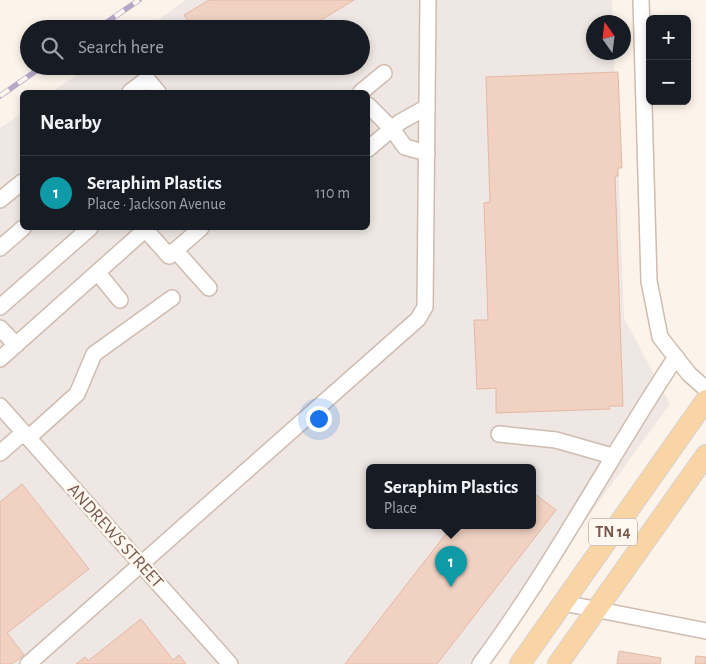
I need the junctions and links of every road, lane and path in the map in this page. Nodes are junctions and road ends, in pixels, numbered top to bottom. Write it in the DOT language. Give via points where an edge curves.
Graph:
graph roads {
  1 [pos="428,0"];
  2 [pos="641,0"];
  3 [pos="384,73"];
  4 [pos="132,90"];
  5 [pos="156,90"];
  6 [pos="363,90"];
  7 [pos="370,107"];
  8 [pos="427,107"];
  9 [pos="392,129"];
  10 [pos="370,147"];
  11 [pos="427,153"];
  12 [pos="20,184"];
  13 [pos="0,200"];
  14 [pos="21,230"];
  15 [pos="88,230"];
  16 [pos="144,230"];
  17 [pos="148,230"];
  18 [pos="199,230"];
  19 [pos="1,246"];
  20 [pos="175,250"];
  21 [pos="98,273"];
  22 [pos="209,288"];
  23 [pos="172,298"];
  24 [pos="120,300"];
  25 [pos="0,308"];
  26 [pos="0,328"];
  27 [pos="16,345"];
  28 [pos="676,357"];
  29 [pos="0,359"];
  30 [pos="706,389"];
  31 [pos="706,400"];
  32 [pos="0,406"];
  33 [pos="499,434"];
  34 [pos="26,436"];
  35 [pos="0,453"];
  36 [pos="706,455"];
  37 [pos="612,456"];
  38 [pos="140,564"];
  39 [pos="563,603"];
  40 [pos="597,609"];
  41 [pos="706,631"];
  42 [pos="28,664"];
  43 [pos="230,664"];
  44 [pos="480,664"];
  45 [pos="520,664"];
  46 [pos="558,664"];
  1 -- 8 [label="street"];
  2 -- 28 [label="street" via="649,280 660,337"];
  3 -- 6 [label="street"];
  4 -- 5 [label="street" via="146,79"];
  7 -- 9 [label="street"];
  8 -- 9 [label="street"];
  8 -- 11 [label="street"];
  9 -- 10 [label="street"];
  9 -- 11 [label="street" via="405,147"];
  11 -- 38 [label="street" via="426,293 425,307 418,319"];
  12 -- 13 [label="street"];
  14 -- 19 [label="street"];
  15 -- 25 [label="street"];
  16 -- 21 [label="street"];
  17 -- 20 [label="street" via="168,256"];
  18 -- 20 [label="street"];
  20 -- 22 [label="street"];
  21 -- 24 [label="street"];
  21 -- 27 [label="street"];
  23 -- 34 [label="street" via="94,354 77,394"];
  26 -- 27 [label="street"];
  27 -- 29 [label="street"];
  28 -- 30 [label="street"];
  28 -- 37 [label="street"];
  31 -- 39 [label="main road, TN 14"];
  32 -- 34 [label="street, ANDREWS STREET"];
  33 -- 37 [label="street" via="556,440"];
  34 -- 35 [label="street"];
  34 -- 38 [label="street, ANDREWS STREET"];
  36 -- 40 [label="main road, TN 14"];
  37 -- 44 [label="street" via="568,530"];
  38 -- 42 [label="street"];
  38 -- 43 [label="street, ANDREWS STREET"];
  39 -- 40 [label="street"];
  39 -- 45 [label="main road, TN 14"];
  40 -- 41 [label="street"];
  40 -- 46 [label="main road, TN 14"];
}
